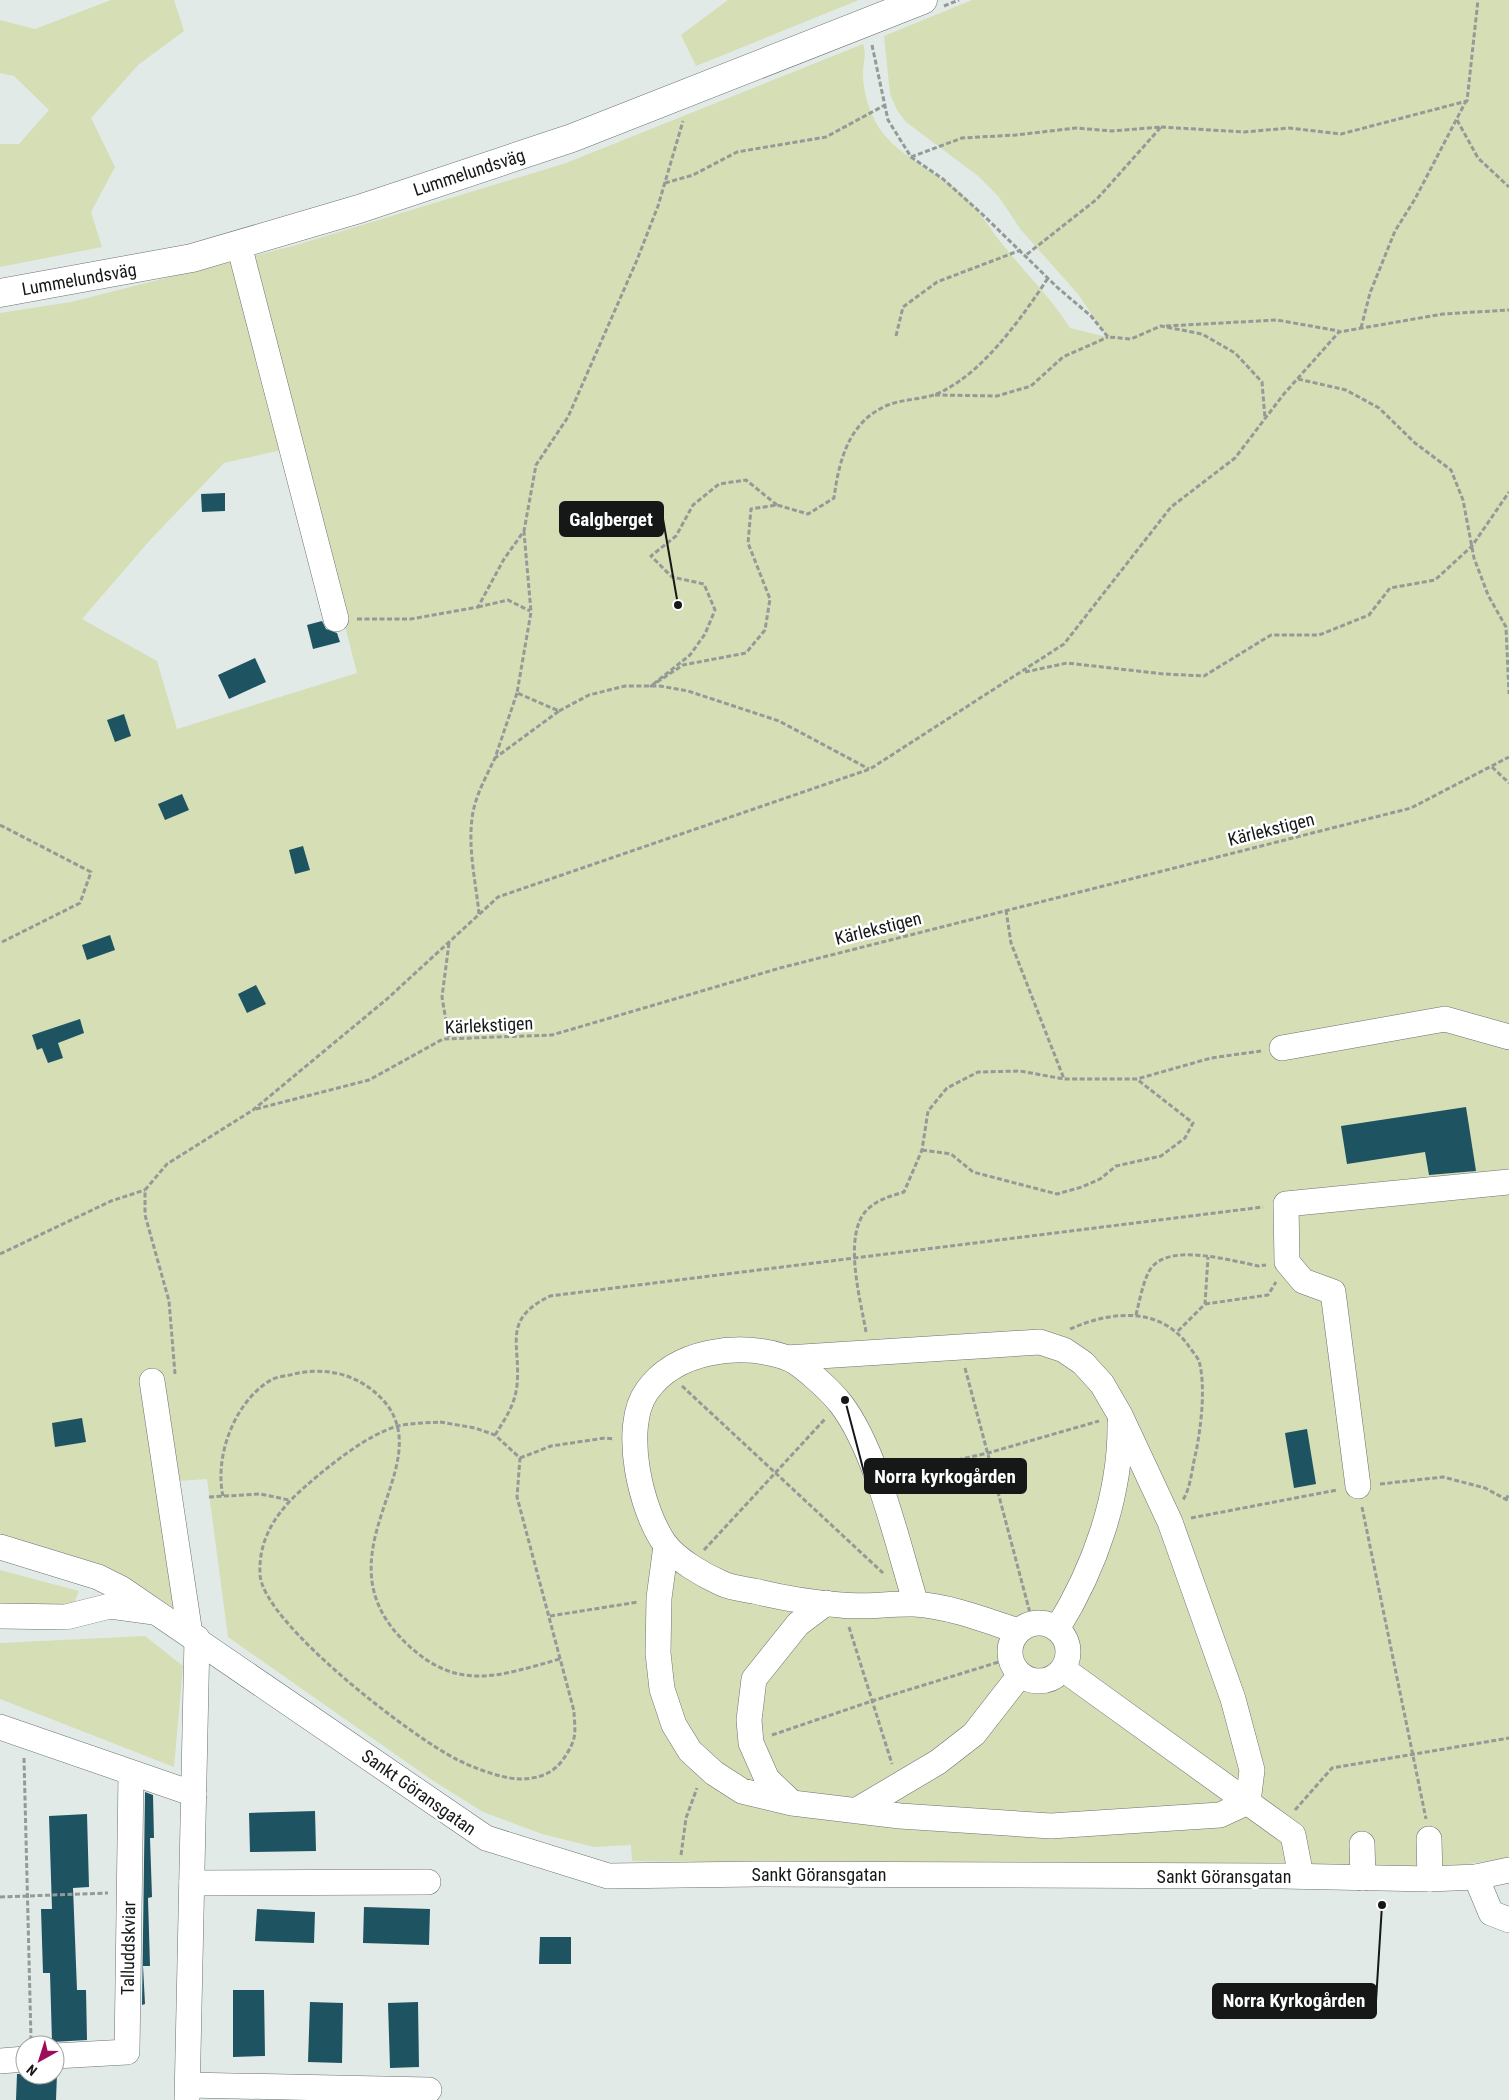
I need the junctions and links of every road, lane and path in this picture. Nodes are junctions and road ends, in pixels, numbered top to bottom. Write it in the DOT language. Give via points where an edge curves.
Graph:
graph roads {
  1 [pos="923,0"];
  2 [pos="1478,0"];
  3 [pos="872,44"];
  4 [pos="1467,100"];
  5 [pos="885,105"];
  6 [pos="685,115"];
  7 [pos="1456,119"];
  8 [pos="1161,127"];
  9 [pos="911,157"];
  10 [pos="665,183"];
  11 [pos="1509,187"];
  12 [pos="239,244"];
  13 [pos="1021,250"];
  14 [pos="1026,255"];
  15 [pos="1048,278"];
  16 [pos="0,293"];
  17 [pos="1509,310"];
  18 [pos="1161,326"];
  19 [pos="1361,328"];
  20 [pos="1340,332"];
  21 [pos="896,336"];
  22 [pos="1108,337"];
  23 [pos="1298,379"];
  24 [pos="934,395"];
  25 [pos="1265,419"];
  26 [pos="1509,492"];
  27 [pos="777,505"];
  28 [pos="524,531"];
  29 [pos="1472,546"];
  30 [pos="478,607"];
  31 [pos="531,612"];
  32 [pos="336,619"];
  33 [pos="1022,673"];
  34 [pos="651,686"];
  35 [pos="517,693"];
  36 [pos="1509,694"];
  37 [pos="559,711"];
  38 [pos="495,758"];
  39 [pos="1509,758"];
  40 [pos="1492,767"];
  41 [pos="870,769"];
  42 [pos="1509,783"];
  43 [pos="0,825"];
  44 [pos="1006,910"];
  45 [pos="479,914"];
  46 [pos="449,942"];
  47 [pos="0,943"];
  48 [pos="1509,1037"];
  49 [pos="449,1039"];
  50 [pos="1282,1048"];
  51 [pos="1064,1078"];
  52 [pos="1137,1079"];
  53 [pos="253,1110"];
  54 [pos="922,1150"];
  55 [pos="1509,1182"];
  56 [pos="145,1190"];
  57 [pos="1286,1204"];
  58 [pos="0,1254"];
  59 [pos="1208,1257"];
  60 [pos="854,1260"];
  61 [pos="1287,1262"];
  62 [pos="1206,1304"];
  63 [pos="1136,1315"];
  64 [pos="1178,1331"];
  65 [pos="1040,1342"];
  66 [pos="960,1347"];
  67 [pos="869,1352"];
  68 [pos="786,1358"];
  69 [pos="665,1371"];
  70 [pos="164,1379"];
  71 [pos="840,1402"];
  72 [pos="1120,1415"];
  73 [pos="399,1426"];
  74 [pos="495,1435"];
  75 [pos="634,1441"];
  76 [pos="988,1453"];
  77 [pos="520,1458"];
  78 [pos="775,1473"];
  79 [pos="877,1478"];
  80 [pos="1358,1486"];
  81 [pos="1509,1493"];
  82 [pos="223,1496"];
  83 [pos="209,1497"];
  84 [pos="289,1500"];
  85 [pos="1508,1500"];
  86 [pos="1170,1522"];
  87 [pos="0,1546"];
  88 [pos="666,1546"];
  89 [pos="690,1566"];
  90 [pos="888,1578"];
  91 [pos="660,1598"];
  92 [pos="834,1604"];
  93 [pos="916,1604"];
  94 [pos="161,1614"];
  95 [pos="0,1616"];
  96 [pos="550,1616"];
  97 [pos="1025,1628"];
  98 [pos="1057,1629"];
  99 [pos="193,1636"];
  100 [pos="560,1660"];
  101 [pos="1015,1667"];
  102 [pos="1063,1669"];
  103 [pos="872,1701"];
  104 [pos="0,1727"];
  105 [pos="24,1735"];
  106 [pos="1509,1738"];
  107 [pos="750,1743"];
  108 [pos="1411,1754"];
  109 [pos="131,1773"];
  110 [pos="714,1773"];
  111 [pos="899,1786"];
  112 [pos="194,1794"];
  113 [pos="1248,1802"];
  114 [pos="792,1803"];
  115 [pos="856,1810"];
  116 [pos="1281,1826"];
  117 [pos="1429,1839"];
  118 [pos="1362,1844"];
  119 [pos="1509,1870"];
  120 [pos="680,1875"];
  121 [pos="1301,1876"];
  122 [pos="1476,1877"];
  123 [pos="1364,1878"];
  124 [pos="1430,1879"];
  125 [pos="428,1882"];
  126 [pos="192,1883"];
  127 [pos="129,1892"];
  128 [pos="28,1896"];
  129 [pos="0,1897"];
  130 [pos="1509,1920"];
  131 [pos="31,2035"];
  132 [pos="65,2055"];
  133 [pos="15,2060"];
  134 [pos="0,2061"];
  135 [pos="430,2090"];
  136 [pos="187,2092"];
  1 -- 12 [label="main road, Lummelundsväg" via="572,138 359,209"];
  2 -- 4 [label="path"];
  3 -- 5 [label="path"];
  4 -- 7 [label="path"];
  4 -- 8 [label="path" via="1341,134 1289,128 1244,132"];
  5 -- 9 [label="path" via="888,120"];
  5 -- 10 [label="path" via="826,138 738,152 693,175"];
  6 -- 10 [label="path"];
  7 -- 11 [label="path" via="1478,158"];
  7 -- 19 [label="path" via="1415,199 1395,230 1370,293"];
  8 -- 9 [label="path" via="1112,131 1076,128 962,138"];
  8 -- 14 [label="path" via="1097,199"];
  9 -- 13 [label="path" via="943,179"];
  10 -- 28 [label="path" via="637,260 568,417 536,465"];
  12 -- 16 [label="main road, Lummelundsväg" via="192,258"];
  12 -- 32 [label="street"];
  13 -- 14 [label="path"];
  13 -- 21 [label="path" via="937,282 903,307"];
  14 -- 15 [label="path"];
  15 -- 22 [label="path"];
  15 -- 24 [label="path" via="988,356 971,372"];
  17 -- 19 [label="path" via="1443,314"];
  18 -- 20 [label="path" via="1277,320"];
  18 -- 22 [label="path" via="1131,339"];
  18 -- 25 [label="path" via="1202,334 1235,353 1262,382"];
  19 -- 20 [label="path"];
  20 -- 23 [label="path"];
  22 -- 24 [label="path" via="1063,357 1031,386 998,396"];
  23 -- 25 [label="path"];
  23 -- 29 [label="path" via="1346,390 1379,408 1415,443 1451,470 1463,500"];
  24 -- 27 [label="path" via="889,405 869,416 850,438 839,463 834,498 808,514"];
  25 -- 33 [label="path" via="1235,458 1171,507 1064,644"];
  26 -- 29 [label="path"];
  27 -- 34 [label="path" via="751,509 748,543 770,600 765,630 746,653 683,664"];
  27 -- 34 [label="path" via="746,480 719,484 693,505 676,536 651,556 672,577 704,584 714,610 690,655"];
  28 -- 30 [label="path" via="504,559"];
  28 -- 31 [label="path"];
  29 -- 33 [label="path" via="1435,580 1390,588 1369,615 1319,634 1271,635 1204,676 1067,663"];
  29 -- 36 [label="path" via="1488,595 1506,627"];
  30 -- 31 [label="path" via="508,600"];
  30 -- 32 [label="path" via="410,619"];
  31 -- 35 [label="path"];
  33 -- 41 [label="path"];
  34 -- 37 [label="path" via="625,686 589,695"];
  34 -- 41 [label="path" via="688,691 780,721"];
  35 -- 37 [label="path"];
  35 -- 38 [label="path"];
  37 -- 38 [label="path"];
  38 -- 45 [label="path" via="479,792 472,817"];
  39 -- 40 [label="path, Kärlekstigen"];
  40 -- 42 [label="path"];
  40 -- 44 [label="path, Kärlekstigen" via="1412,808"];
  41 -- 45 [label="path" via="498,897"];
  43 -- 47 [label="path" via="91,872 80,903"];
  44 -- 49 [label="path, Kärlekstigen" via="780,968 552,1035"];
  44 -- 51 [label="path" via="1012,943"];
  45 -- 46 [label="path"];
  46 -- 49 [label="path" via="442,997"];
  46 -- 53 [label="path" via="387,999"];
  48 -- 50 [label="street" via="1445,1019"];
  49 -- 53 [label="path, Kärlekstigen" via="443,1039 369,1080"];
  50 -- 52 [label="path" via="1211,1058"];
  51 -- 52 [label="path"];
  51 -- 54 [label="path" via="1020,1071 978,1072 947,1088 928,1111"];
  52 -- 54 [label="path" via="1193,1123 1185,1138 1161,1156 1116,1166 1100,1179 1082,1187 1057,1194 1028,1188 973,1172 951,1154"];
  53 -- 56 [label="path" via="167,1164"];
  54 -- 60 [label="path" via="904,1192 884,1198 864,1214 857,1232"];
  55 -- 57 [label="street"];
  56 -- 58 [label="path" via="111,1201"];
  56 -- 70 [label="path" via="145,1215 169,1301"];
  57 -- 60 [label="path"];
  57 -- 61 [label="street"];
  59 -- 61 [label="path" via="1259,1266"];
  59 -- 62 [label="path"];
  59 -- 63 [label="path" via="1179,1255 1161,1259 1150,1269"];
  60 -- 67 [label="path"];
  60 -- 74 [label="path" via="550,1296 533,1304 522,1316 515,1337 517,1386 511,1409"];
  61 -- 62 [label="path" via="1268,1295"];
  61 -- 80 [label="street" via="1303,1281 1333,1292"];
  62 -- 64 [label="path"];
  63 -- 64 [label="path" via="1160,1321"];
  63 -- 65 [label="path" via="1116,1316 1076,1326"];
  64 -- 86 [label="path" via="1199,1360 1202,1396 1199,1438 1185,1496"];
  65 -- 66 [label="street"];
  65 -- 72 [label="street" via="1064,1350 1083,1363 1102,1384"];
  66 -- 67 [label="street"];
  66 -- 76 [label="path"];
  67 -- 68 [label="street"];
  68 -- 69 [label="street" via="748,1352 714,1352 684,1360"];
  68 -- 71 [label="street"];
  69 -- 75 [label="street" via="646,1392 637,1414"];
  69 -- 78 [label="path"];
  70 -- 99 [label="street"];
  71 -- 78 [label="path"];
  71 -- 79 [label="street" via="858,1431"];
  72 -- 76 [label="path"];
  72 -- 86 [label="street"];
  72 -- 98 [label="street" via="1120,1450 1114,1495 1093,1556"];
  73 -- 74 [label="path" via="440,1422"];
  73 -- 82 [label="path" via="383,1400 356,1378 328,1370 314,1370 272,1379 252,1397 226,1442 220,1484"];
  73 -- 84 [label="path" via="374,1436 320,1473"];
  73 -- 100 [label="path" via="391,1488 370,1556 372,1593 382,1615 420,1657 446,1670 476,1678"];
  74 -- 77 [label="path"];
  75 -- 77 [label="path" via="605,1438 551,1446"];
  75 -- 88 [label="street" via="642,1489"];
  76 -- 79 [label="path"];
  76 -- 97 [label="path"];
  77 -- 96 [label="path" via="517,1497"];
  78 -- 89 [label="path"];
  78 -- 90 [label="path"];
  79 -- 93 [label="street"];
  80 -- 85 [label="path" via="1443,1477 1485,1488"];
  80 -- 86 [label="path"];
  80 -- 108 [label="path"];
  81 -- 85 [label="path"];
  82 -- 83 [label="path"];
  82 -- 84 [label="path" via="260,1494"];
  84 -- 100 [label="path" via="269,1526 261,1548 260,1576 272,1605 346,1681 419,1736 458,1760 517,1779 535,1778 560,1764 574,1737 574,1711"];
  86 -- 113 [label="street" via="1238,1716 1252,1770"];
  87 -- 94 [label="street, Sankt Göransgatan" via="98,1577"];
  88 -- 89 [label="street"];
  88 -- 91 [label="street"];
  89 -- 92 [label="street" via="722,1584"];
  91 -- 96 [label="path"];
  91 -- 110 [label="street" via="658,1653 662,1689 674,1725 690,1751"];
  92 -- 93 [label="street"];
  92 -- 103 [label="path"];
  92 -- 107 [label="street" via="798,1624 754,1679"];
  93 -- 97 [label="street"];
  94 -- 95 [label="street" via="110,1606 66,1617"];
  94 -- 99 [label="street, Sankt Göransgatan"];
  96 -- 100 [label="path"];
  97 -- 98 [label="street" via="1041,1623"];
  97 -- 101 [label="street" via="1010,1649"];
  98 -- 102 [label="street" via="1067,1643"];
  99 -- 112 [label="street"];
  99 -- 120 [label="street, Sankt Göransgatan" via="486,1838 608,1876"];
  101 -- 102 [label="street" via="1028,1680 1048,1680"];
  101 -- 103 [label="path"];
  101 -- 111 [label="street" via="974,1734"];
  102 -- 113 [label="street"];
  103 -- 107 [label="path"];
  103 -- 111 [label="path"];
  104 -- 105 [label="street"];
  105 -- 109 [label="street"];
  105 -- 128 [label="path"];
  106 -- 108 [label="path"];
  107 -- 114 [label="street" via="767,1779"];
  108 -- 116 [label="path" via="1332,1768"];
  108 -- 117 [label="path"];
  109 -- 112 [label="street"];
  109 -- 127 [label="street, Talluddskviar"];
  110 -- 114 [label="street" via="742,1791"];
  110 -- 120 [label="path" via="698,1784 686,1818"];
  111 -- 115 [label="street"];
  112 -- 126 [label="street"];
  113 -- 115 [label="street" via="1220,1815 1052,1826"];
  113 -- 116 [label="street"];
  114 -- 115 [label="street"];
  116 -- 121 [label="street" via="1293,1835"];
  117 -- 124 [label="street"];
  118 -- 123 [label="street"];
  119 -- 122 [label="street, Sankt Göransgatan"];
  120 -- 121 [label="street, Sankt Göransgatan"];
  121 -- 123 [label="street, Sankt Göransgatan"];
  122 -- 124 [label="street, Sankt Göransgatan"];
  122 -- 130 [label="street" via="1491,1913"];
  123 -- 124 [label="street, Sankt Göransgatan"];
  125 -- 126 [label="street"];
  126 -- 136 [label="street"];
  127 -- 128 [label="path"];
  127 -- 132 [label="street, Talluddskviar" via="126,2052"];
  128 -- 129 [label="path"];
  128 -- 131 [label="path"];
  133 -- 134 [label="street"];
  135 -- 136 [label="street"];
}
